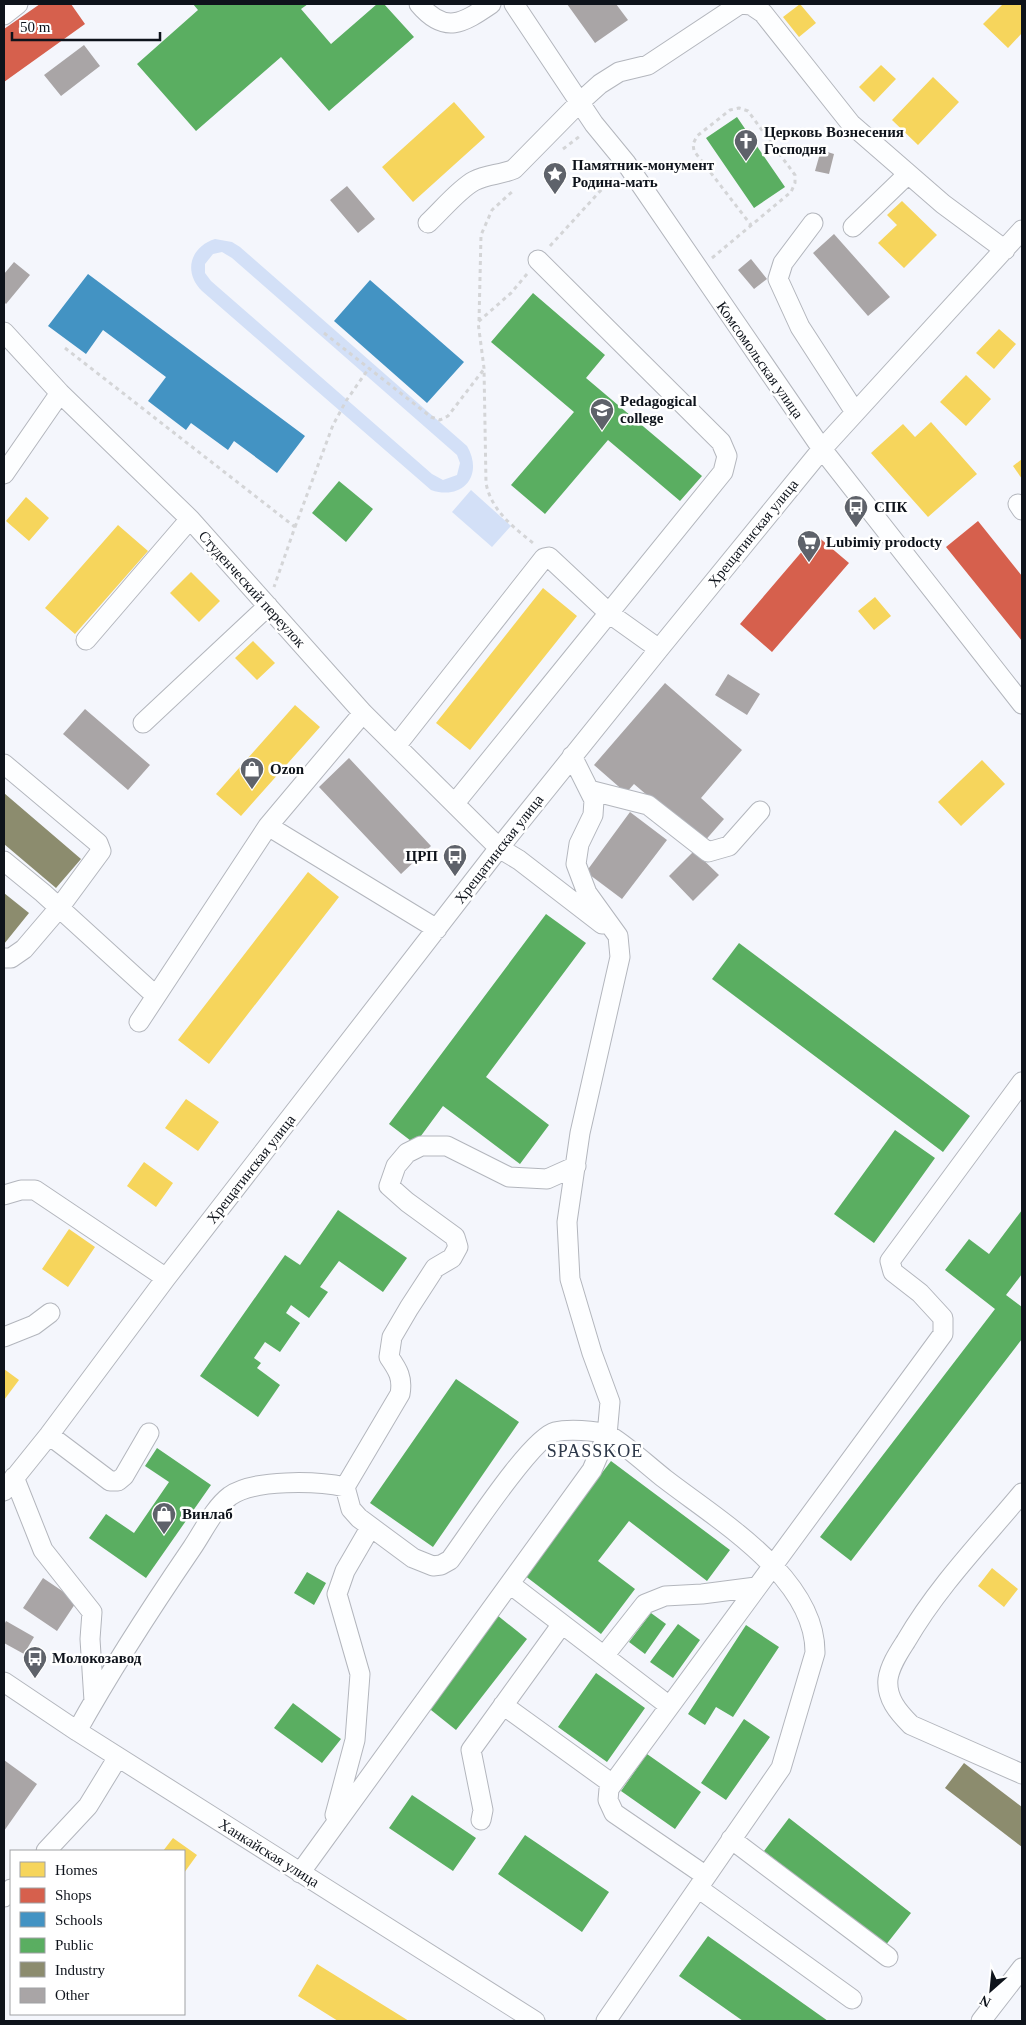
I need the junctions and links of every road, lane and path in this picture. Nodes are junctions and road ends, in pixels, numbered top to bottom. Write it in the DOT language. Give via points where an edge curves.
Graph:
graph roads {
  1 [pos="18,4"];
  2 [pos="419,4"];
  3 [pos="490,4"];
  4 [pos="514,4"];
  5 [pos="751,4"];
  6 [pos="4,14"];
  7 [pos="580,102"];
  8 [pos="594,124"];
  9 [pos="556,154"];
  10 [pos="626,163"];
  11 [pos="908,174"];
  12 [pos="520,185"];
  13 [pos="428,223"];
  14 [pos="813,223"];
  15 [pos="751,225"];
  16 [pos="853,227"];
  17 [pos="1022,230"];
  18 [pos="1005,250"];
  19 [pos="538,260"];
  20 [pos="699,271"];
  21 [pos="478,322"];
  22 [pos="4,332"];
  23 [pos="324,333"];
  24 [pos="65,348"];
  25 [pos="369,368"];
  26 [pos="484,368"];
  27 [pos="60,393"];
  28 [pos="855,412"];
  29 [pos="822,449"];
  30 [pos="4,474"];
  31 [pos="190,519"];
  32 [pos="295,526"];
  33 [pos="549,557"];
  34 [pos="268,606"];
  35 [pos="610,614"];
  36 [pos="86,640"];
  37 [pos="659,649"];
  38 [pos="1022,704"];
  39 [pos="363,713"];
  40 [pos="143,723"];
  41 [pos="396,746"];
  42 [pos="572,756"];
  43 [pos="4,764"];
  44 [pos="589,790"];
  45 [pos="455,803"];
  46 [pos="760,810"];
  47 [pos="268,826"];
  48 [pos="499,848"];
  49 [pos="4,861"];
  50 [pos="59,908"];
  51 [pos="437,928"];
  52 [pos="618,936"];
  53 [pos="4,958"];
  54 [pos="156,996"];
  55 [pos="139,1022"];
  56 [pos="1022,1082"];
  57 [pos="576,1166"];
  58 [pos="4,1196"];
  59 [pos="166,1278"];
  60 [pos="50,1313"];
  61 [pos="4,1337"];
  62 [pos="149,1433"];
  63 [pos="49,1435"];
  64 [pos="608,1435"];
  65 [pos="9,1484"];
  66 [pos="345,1486"];
  67 [pos="1022,1493"];
  68 [pos="370,1528"];
  69 [pos="771,1566"];
  70 [pos="510,1584"];
  71 [pos="756,1587"];
  72 [pos="562,1624"];
  73 [pos="604,1656"];
  74 [pos="4,1682"];
  75 [pos="94,1701"];
  76 [pos="503,1705"];
  77 [pos="668,1705"];
  78 [pos="77,1731"];
  79 [pos="118,1757"];
  80 [pos="1022,1774"];
  81 [pos="612,1783"];
  82 [pos="481,1820"];
  83 [pos="332,1826"];
  84 [pos="731,1839"];
  85 [pos="47,1850"];
  86 [pos="300,1873"];
  87 [pos="702,1882"];
  88 [pos="888,1956"];
  89 [pos="1022,1968"];
  90 [pos="852,1999"];
  91 [pos="535,2021"];
  92 [pos="606,2021"];
  93 [pos="981,2021"];
  1 -- 6 [label="street"];
  2 -- 3 [label="street" via="426,13 449,24 466,22"];
  4 -- 7 [label="street, Комсомольская улица"];
  5 -- 7 [label="street" via="740,4 648,66 619,72"];
  5 -- 11 [label="street" via="763,13 851,124"];
  7 -- 8 [label="street, Комсомольская улица"];
  7 -- 13 [label="street" via="514,169 472,181"];
  8 -- 9 [label="path"];
  8 -- 10 [label="street, Комсомольская улица"];
  10 -- 19 [label="path"];
  10 -- 20 [label="street, Комсомольская улица"];
  11 -- 16 [label="street"];
  11 -- 18 [label="street"];
  12 -- 21 [label="path" via="492,210 481,236"];
  14 -- 28 [label="street" via="783,262 778,280 800,327"];
  15 -- 15 [label="path" via="791,192 796,183 795,175 748,111 739,108 730,110 697,136 693,144 694,151"];
  15 -- 20 [label="path"];
  17 -- 18 [label="street, Хрещатинская улица"];
  18 -- 28 [label="street, Хрещатинская улица"];
  19 -- 21 [label="path" via="511,294"];
  19 -- 35 [label="street" via="721,442 727,456 723,472"];
  20 -- 29 [label="street, Комсомольская улица"];
  21 -- 26 [label="path"];
  22 -- 27 [label="street, Студенческий переулок"];
  23 -- 25 [label="path"];
  24 -- 32 [label="path"];
  25 -- 26 [label="path" via="430,417 440,420 448,416"];
  25 -- 32 [label="path" via="333,424"];
  26 -- 33 [label="path" via="488,497 497,510"];
  27 -- 30 [label="street"];
  27 -- 31 [label="street, Студенческий переулок"];
  28 -- 29 [label="street, Хрещатинская улица"];
  29 -- 37 [label="street, Хрещатинская улица"];
  29 -- 38 [label="street, Комсомольская улица"];
  31 -- 34 [label="street, Студенческий переулок"];
  31 -- 36 [label="street"];
  32 -- 34 [label="path"];
  33 -- 35 [label="street"];
  33 -- 41 [label="street" via="539,563"];
  34 -- 39 [label="street, Студенческий переулок"];
  34 -- 40 [label="street"];
  35 -- 37 [label="street"];
  35 -- 45 [label="street"];
  37 -- 42 [label="street, Хрещатинская улица"];
  39 -- 41 [label="street, Студенческий переулок"];
  39 -- 47 [label="street"];
  41 -- 45 [label="street, Студенческий переулок"];
  42 -- 44 [label="street"];
  42 -- 48 [label="street, Хрещатинская улица"];
  43 -- 50 [label="street" via="98,843 100,851 97,858"];
  44 -- 46 [label="street" via="648,805 708,852 729,846"];
  44 -- 52 [label="street" via="594,800 593,815 579,844 576,864 588,893"];
  45 -- 48 [label="street, Студенческий переулок"];
  47 -- 51 [label="street"];
  47 -- 54 [label="street"];
  48 -- 51 [label="street, Хрещатинская улица"];
  48 -- 52 [label="street, Студенческий переулок"];
  49 -- 50 [label="street"];
  50 -- 53 [label="street" via="24,950 11,958"];
  50 -- 54 [label="street"];
  51 -- 59 [label="street, Хрещатинская улица"];
  52 -- 57 [label="street" via="620,957 580,1133"];
  54 -- 55 [label="street"];
  56 -- 69 [label="street" via="890,1261 893,1272 943,1318 943,1334"];
  57 -- 64 [label="street" via="567,1222 570,1279 610,1402"];
  57 -- 66 [label="street" via="547,1179 509,1177 447,1146 421,1146 396,1166 389,1186 455,1237 458,1247 452,1258 436,1268 392,1337 389,1357 400,1373 400,1394"];
  58 -- 59 [label="street" via="21,1190 41,1193"];
  59 -- 63 [label="street, Хрещатинская улица"];
  60 -- 61 [label="street" via="34,1325"];
  62 -- 63 [label="street" via="118,1481 110,1481"];
  63 -- 65 [label="street, Хрещатинская улица"];
  64 -- 68 [label="street" via="569,1430 552,1433 533,1448 450,1560 441,1565 424,1564"];
  64 -- 69 [label="street" via="754,1547"];
  64 -- 70 [label="street" via="592,1470"];
  65 -- 75 [label="street" via="42,1550 92,1612 90,1639"];
  66 -- 68 [label="street" via="351,1509"];
  66 -- 75 [label="street" via="255,1486 230,1496 146,1616"];
  67 -- 80 [label="street" via="926,1606 894,1660 888,1679 890,1699 898,1713 911,1725"];
  68 -- 83 [label="street" via="345,1571 337,1594 360,1674 355,1740"];
  69 -- 71 [label="street"];
  69 -- 84 [label="street" via="803,1605 815,1636 815,1653 781,1768"];
  70 -- 72 [label="street"];
  70 -- 83 [label="street"];
  71 -- 73 [label="street" via="665,1596 645,1604"];
  71 -- 77 [label="street"];
  72 -- 73 [label="street"];
  72 -- 76 [label="street"];
  73 -- 77 [label="street"];
  74 -- 78 [label="street, Ханкайская улица"];
  75 -- 78 [label="street"];
  76 -- 81 [label="street"];
  76 -- 82 [label="street" via="471,1750 483,1810"];
  77 -- 81 [label="street"];
  78 -- 79 [label="street, Ханкайская улица"];
  79 -- 85 [label="street" via="88,1806"];
  79 -- 86 [label="street, Ханкайская улица"];
  81 -- 87 [label="street" via="608,1800 614,1813"];
  83 -- 86 [label="street"];
  84 -- 87 [label="street"];
  84 -- 88 [label="street"];
  86 -- 91 [label="street, Ханкайская улица"];
  87 -- 90 [label="street"];
  87 -- 92 [label="street"];
  89 -- 93 [label="street"];
}
